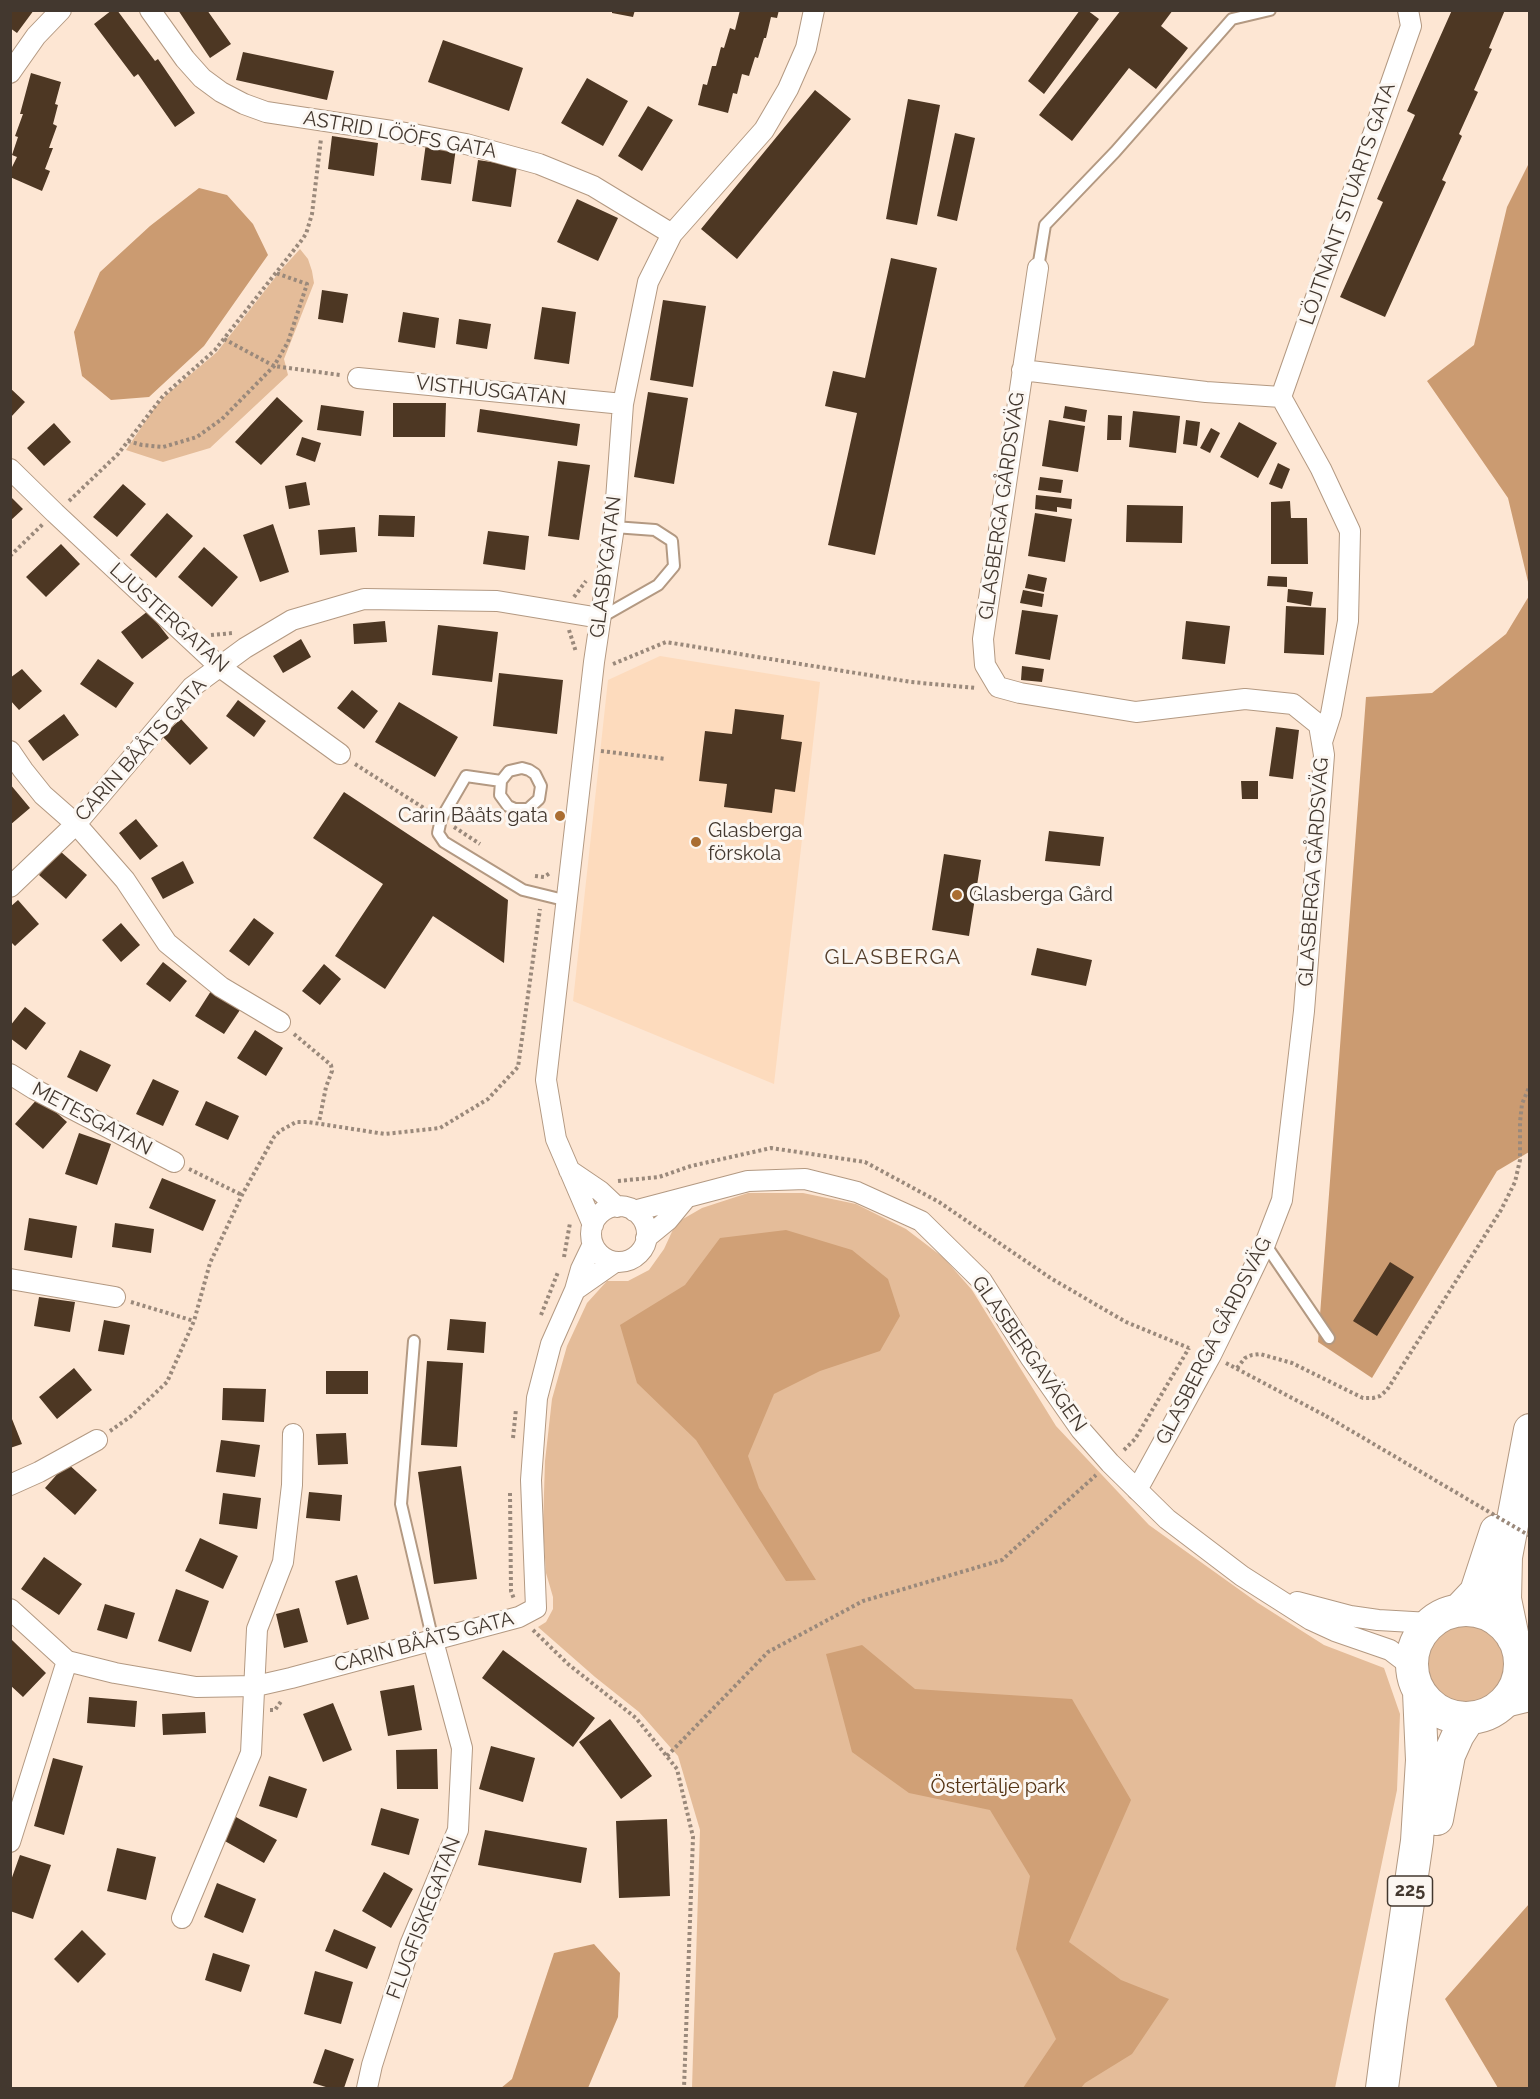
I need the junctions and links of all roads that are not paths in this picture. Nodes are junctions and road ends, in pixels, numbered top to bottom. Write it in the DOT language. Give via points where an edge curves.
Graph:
graph roads {
  1 [pos="61,10"];
  2 [pos="150,10"];
  3 [pos="814,10"];
  4 [pos="1270,10"];
  5 [pos="1408,10"];
  6 [pos="10,73"];
  7 [pos="672,234"];
  8 [pos="1038,268"];
  9 [pos="1022,370"];
  10 [pos="358,378"];
  11 [pos="1281,397"];
  12 [pos="623,404"];
  13 [pos="10,469"];
  14 [pos="614,527"];
  15 [pos="600,618"];
  16 [pos="220,667"];
  17 [pos="1322,742"];
  18 [pos="10,751"];
  19 [pos="338,753"];
  20 [pos="501,781"];
  21 [pos="76,824"];
  22 [pos="10,887"];
  23 [pos="568,902"];
  24 [pos="280,1022"];
  25 [pos="10,1074"];
  26 [pos="174,1162"];
  27 [pos="569,1170"];
  28 [pos="686,1198"];
  29 [pos="626,1209"];
  30 [pos="593,1235"];
  31 [pos="646,1238"];
  32 [pos="1265,1244"];
  33 [pos="615,1262"];
  34 [pos="10,1279"];
  35 [pos="575,1290"];
  36 [pos="115,1297"];
  37 [pos="1329,1338"];
  38 [pos="414,1341"];
  39 [pos="1530,1423"];
  40 [pos="1530,1430"];
  41 [pos="293,1434"];
  42 [pos="97,1440"];
  43 [pos="10,1485"];
  44 [pos="1137,1490"];
  45 [pos="1271,1593"];
  46 [pos="10,1609"];
  47 [pos="1459,1610"];
  48 [pos="1430,1623"];
  49 [pos="433,1641"];
  50 [pos="1521,1654"];
  51 [pos="67,1661"];
  52 [pos="1415,1679"];
  53 [pos="256,1686"];
  54 [pos="1530,1701"];
  55 [pos="1481,1714"];
  56 [pos="10,1842"];
  57 [pos="182,1918"];
  58 [pos="367,2088"];
  59 [pos="1382,2088"];
  60 [pos="1396,2088"];
  1 -- 6 [label="street" via="36,36"];
  2 -- 7 [label="street, ASTRID LÖÖFS GATA" via="202,78 244,104 266,112 502,152 593,186"];
  3 -- 7 [label="street, GLASBYGATAN" via="806,48 764,130"];
  4 -- 8 [label="lane" via="1232,20 1045,225"];
  5 -- 11 [label="street, LÖJTNANT STUARTS GATA" via="1411,26"];
  7 -- 12 [label="street, GLASBYGATAN" via="648,282"];
  8 -- 9 [label="street, GLASBERGA GÅRDSVÄG"];
  9 -- 11 [label="street"];
  9 -- 17 [label="street, GLASBERGA GÅRDSVÄG" via="983,639 985,665 998,687 1136,712 1245,699 1293,704 1319,725"];
  10 -- 12 [label="street, VISTHUSGATAN"];
  11 -- 17 [label="street" via="1350,531 1348,621"];
  12 -- 14 [label="street, GLASBYGATAN"];
  13 -- 16 [label="street, LJUSTERGATAN"];
  14 -- 15 [label="street, GLASBYGATAN"];
  14 -- 15 [label="lane" via="655,530 672,541 674,566 658,585"];
  15 -- 16 [label="street, CARIN BÅÅTS GATA" via="497,601 364,599 292,620"];
  15 -- 23 [label="street, GLASBYGATAN"];
  16 -- 19 [label="street, LJUSTERGATAN"];
  16 -- 21 [label="street, CARIN BÅÅTS GATA" via="192,687"];
  17 -- 32 [label="street, GLASBERGA GÅRDSVÄG" via="1304,1011 1282,1200"];
  18 -- 21 [label="street" via="43,795"];
  20 -- 23 [label="lane" via="466,776 441,819 438,833 444,842 523,890"];
  21 -- 22 [label="street, CARIN BÅÅTS GATA"];
  21 -- 24 [label="street" via="125,880 167,943 221,987"];
  23 -- 27 [label="street, GLASBYGATAN" via="546,1080 556,1139"];
  25 -- 26 [label="street, METESGATAN"];
  27 -- 29 [label="street"];
  27 -- 30 [label="street, GLASBYGATAN"];
  28 -- 29 [label="street, GLASBERGAVÄGEN"];
  28 -- 31 [label="street"];
  28 -- 44 [label="street, GLASBERGAVÄGEN" via="748,1181 805,1179 857,1192 921,1221 981,1281 1081,1430"];
  29 -- 30 [label="street" via="602,1212"];
  29 -- 31 [label="street" via="644,1223"];
  30 -- 33 [label="street" via="602,1256"];
  30 -- 35 [label="street, CARIN BÅÅTS GATA"];
  31 -- 33 [label="street" via="639,1254"];
  32 -- 37 [label="lane"];
  32 -- 44 [label="street, GLASBERGA GÅRDSVÄG"];
  33 -- 35 [label="street"];
  34 -- 36 [label="street"];
  35 -- 49 [label="street, CARIN BÅÅTS GATA" via="551,1344 537,1398 531,1480 536,1608 519,1617"];
  38 -- 49 [label="lane" via="401,1504"];
  39 -- 47 [label="main road" via="1483,1575 1476,1592"];
  40 -- 50 [label="main road, 225" via="1506,1557 1505,1599"];
  41 -- 53 [label="street" via="283,1562 257,1629"];
  42 -- 43 [label="street"];
  44 -- 45 [label="street, GLASBERGAVÄGEN" via="1199,1544"];
  45 -- 48 [label="street, GLASBERGAVÄGEN" via="1350,1616"];
  45 -- 52 [label="street, GLASBERGAVÄGEN" via="1311,1620 1390,1650"];
  46 -- 51 [label="street, CARIN BÅÅTS GATA"];
  47 -- 48 [label="main road"];
  47 -- 50 [label="main road" via="1477,1611 1502,1623"];
  48 -- 52 [label="main road, 225" via="1414,1647"];
  49 -- 53 [label="street, CARIN BÅÅTS GATA"];
  49 -- 58 [label="street, FLUGFISKEGATAN" via="462,1748 458,1830 410,1945"];
  50 -- 55 [label="main road, 225" via="1512,1692"];
  51 -- 53 [label="street, CARIN BÅÅTS GATA" via="196,1686"];
  51 -- 56 [label="street"];
  52 -- 55 [label="main road" via="1425,1700 1440,1712 1449,1716"];
  52 -- 59 [label="main road, 225" via="1422,1760 1417,1841"];
  53 -- 57 [label="street" via="251,1753"];
  54 -- 55 [label="street"];
  55 -- 60 [label="main road, 225" via="1458,1735 1444,1774 1420,1908"];
}
